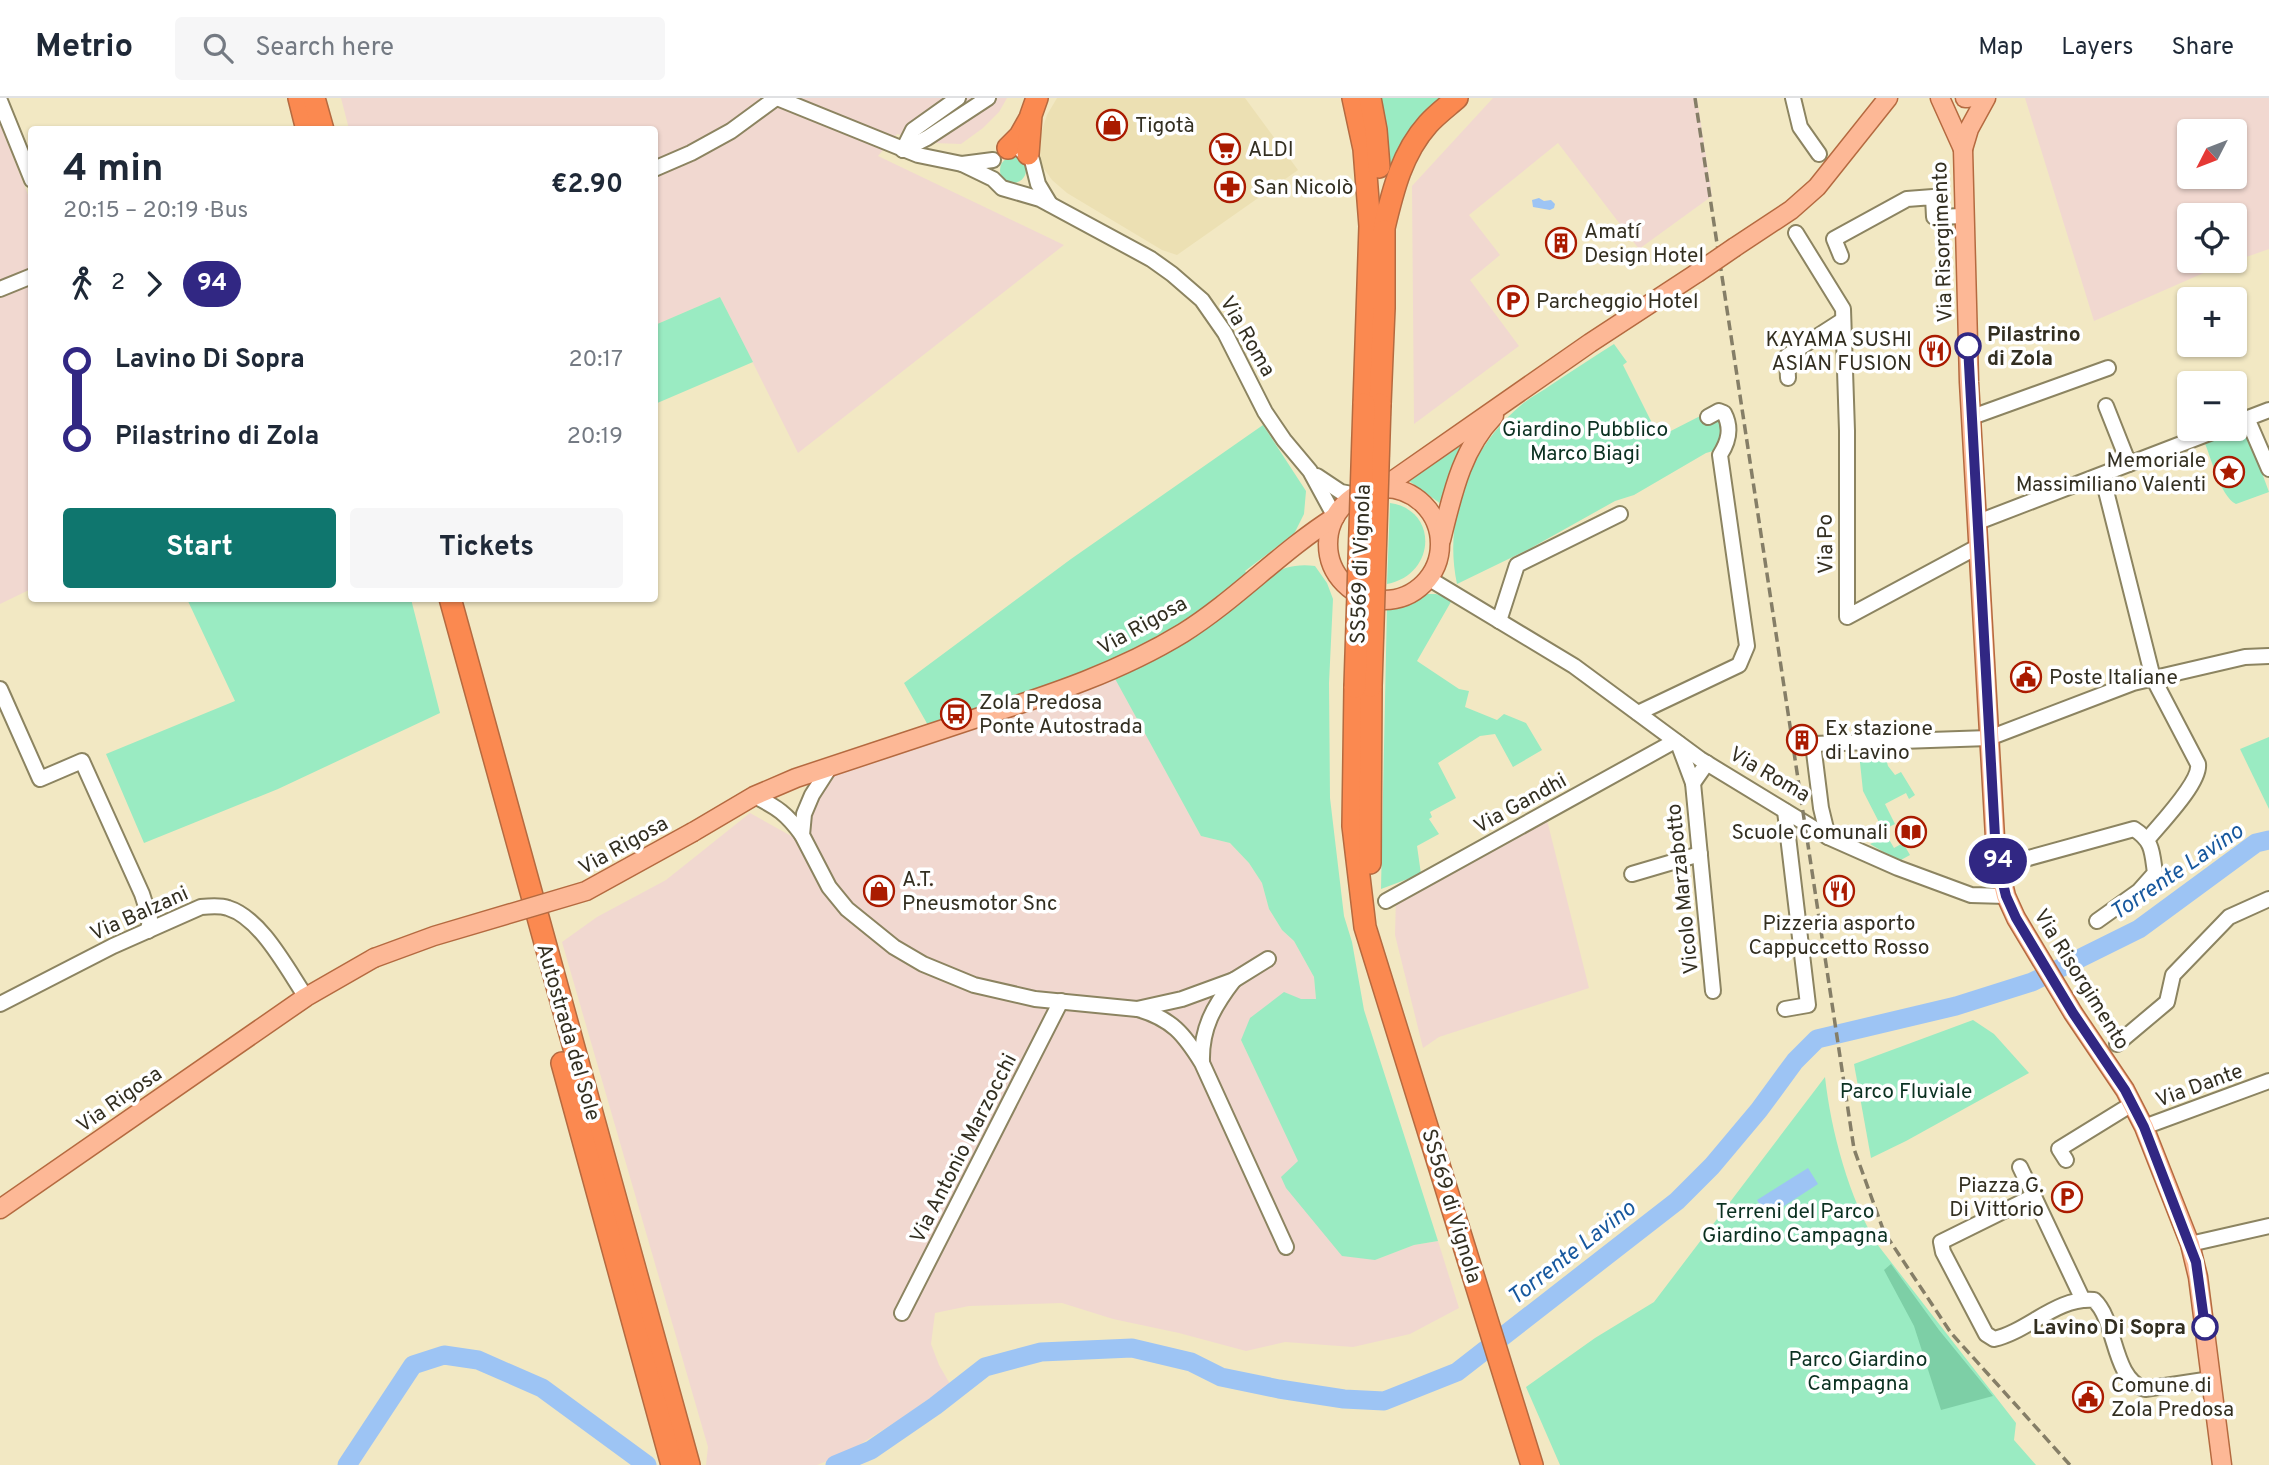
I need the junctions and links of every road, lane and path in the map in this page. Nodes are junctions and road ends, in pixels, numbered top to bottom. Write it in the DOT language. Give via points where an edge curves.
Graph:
graph roads {
  1 [pos="299,98"];
  2 [pos="314,98"];
  3 [pos="776,98"];
  4 [pos="958,98"];
  5 [pos="988,98"];
  6 [pos="1345,98"];
  7 [pos="1353,98"];
  8 [pos="1370,98"];
  9 [pos="1457,98"];
  10 [pos="1793,98"];
  11 [pos="1888,98"];
  12 [pos="1940,98"];
  13 [pos="1986,98"];
  14 [pos="0,101"];
  15 [pos="1034,107"];
  16 [pos="306,126"];
  17 [pos="322,126"];
  18 [pos="903,149"];
  19 [pos="1364,149"];
  20 [pos="1963,149"];
  21 [pos="1819,154"];
  22 [pos="1016,159"];
  23 [pos="962,164"];
  24 [pos="658,167"];
  25 [pos="28,170"];
  26 [pos="993,179"];
  27 [pos="1014,191"];
  28 [pos="1051,205"];
  29 [pos="1964,216"];
  30 [pos="1384,228"];
  31 [pos="1796,233"];
  32 [pos="1841,256"];
  33 [pos="28,278"];
  34 [pos="0,289"];
  35 [pos="1843,320"];
  36 [pos="2108,368"];
  37 [pos="1788,378"];
  38 [pos="1516,394"];
  39 [pos="1372,404"];
  40 [pos="2106,406"];
  41 [pos="2269,410"];
  42 [pos="1708,417"];
  43 [pos="1972,417"];
  44 [pos="2247,419"];
  45 [pos="2247,431"];
  46 [pos="2189,441"];
  47 [pos="2130,464"];
  48 [pos="2269,469"];
  49 [pos="1310,471"];
  50 [pos="2102,475"];
  51 [pos="1382,488"];
  52 [pos="1357,495"];
  53 [pos="1620,514"];
  54 [pos="1335,517"];
  55 [pos="1978,522"];
  56 [pos="1979,546"];
  57 [pos="1440,547"];
  58 [pos="1286,555"];
  59 [pos="1330,556"];
  60 [pos="1428,578"];
  61 [pos="436,602"];
  62 [pos="451,602"];
  63 [pos="1499,621"];
  64 [pos="2269,656"];
  65 [pos="2153,678"];
  66 [pos="0,689"];
  67 [pos="1638,713"];
  68 [pos="1989,738"];
  69 [pos="1677,742"];
  70 [pos="1707,763"];
  71 [pos="830,767"];
  72 [pos="1693,783"];
  73 [pos="754,796"];
  74 [pos="1821,808"];
  75 [pos="1785,811"];
  76 [pos="1808,822"];
  77 [pos="802,835"];
  78 [pos="1828,837"];
  79 [pos="2147,840"];
  80 [pos="1700,855"];
  81 [pos="2007,864"];
  82 [pos="1632,874"];
  83 [pos="2006,896"];
  84 [pos="2269,899"];
  85 [pos="1386,901"];
  86 [pos="2097,921"];
  87 [pos="148,931"];
  88 [pos="1268,959"];
  89 [pos="1234,980"];
  90 [pos="1713,991"];
  91 [pos="306,997"];
  92 [pos="1061,1001"];
  93 [pos="0,1004"];
  94 [pos="1137,1009"];
  95 [pos="1785,1009"];
  96 [pos="2109,1050"];
  97 [pos="1202,1063"];
  98 [pos="2269,1081"];
  99 [pos="2132,1104"];
  100 [pos="2144,1127"];
  101 [pos="2062,1154"];
  102 [pos="2020,1167"];
  103 [pos="2034,1196"];
  104 [pos="0,1209"];
  105 [pos="2269,1226"];
  106 [pos="2190,1244"];
  107 [pos="1286,1247"];
  108 [pos="2083,1300"];
  109 [pos="902,1313"];
  110 [pos="2211,1379"];
  111 [pos="682,1460"];
  112 [pos="1532,1465"];
  113 [pos="2222,1465"];
  1 -- 16 [label="highway"];
  2 -- 17 [label="highway"];
  3 -- 18 [label="street, Via Roma"];
  3 -- 24 [label="street" via="731,131"];
  4 -- 18 [label="street" via="913,130"];
  5 -- 18 [label="street"];
  6 -- 19 [label="highway"];
  7 -- 19 [label="highway, SS569 di Vignola"];
  8 -- 30 [label="highway, SS569 di Vignola"];
  9 -- 30 [label="highway" via="1428,124 1407,153"];
  10 -- 21 [label="street" via="1800,127"];
  11 -- 38 [label="main road, bridge" via="1817,187 1791,210"];
  12 -- 20 [label="main road, Via Risorgimento"];
  13 -- 20 [label="main road, Via Risorgimento"];
  14 -- 25 [label="street"];
  15 -- 22 [label="highway" via="1020,136"];
  18 -- 23 [label="street, Via Roma"];
  19 -- 39 [label="highway, SS569 di Vignola" via="1370,226"];
  20 -- 29 [label="main road, Via Risorgimento"];
  22 -- 23 [label="street, Via Roma"];
  22 -- 26 [label="street" via="991,166"];
  22 -- 27 [label="street" via="1027,186"];
  22 -- 28 [label="street"];
  23 -- 26 [label="street, Via Roma"];
  26 -- 27 [label="street, Via Roma"];
  27 -- 28 [label="street, Via Roma"];
  28 -- 49 [label="street, Via Roma" via="1159,265 1202,300 1225,333 1265,412"];
  29 -- 32 [label="street" via="1934,217 1933,197 1907,199 1834,239"];
  29 -- 43 [label="main road, Via Risorgimento"];
  30 -- 39 [label="highway, SS569 di Vignola" via="1384,308"];
  31 -- 35 [label="street, Via Po" via="1843,309"];
  33 -- 34 [label="street"];
  35 -- 37 [label="street" via="1787,356"];
  35 -- 56 [label="street, Via Po" via="1847,617"];
  36 -- 43 [label="street"];
  38 -- 51 [label="main road"];
  38 -- 57 [label="main road" via="1485,426 1465,457"];
  39 -- 112 [label="highway, SS569 di Vignola, bridge" via="1363,687 1371,914 1397,1027"];
  40 -- 47 [label="street"];
  41 -- 44 [label="street"];
  42 -- 67 [label="street" via="1719,411 1728,423 1728,438 1720,455 1747,646 1739,665"];
  43 -- 55 [label="main road, Via Risorgimento"];
  45 -- 48 [label="street"];
  46 -- 47 [label="street"];
  47 -- 50 [label="street"];
  49 -- 52 [label="street, Via Roma" via="1328,486"];
  49 -- 54 [label="street, Via Roma"];
  50 -- 55 [label="street"];
  50 -- 65 [label="street"];
  51 -- 52 [label="main road"];
  51 -- 57 [label="main road" via="1406,492 1426,507 1438,527"];
  52 -- 54 [label="main road"];
  53 -- 63 [label="street" via="1517,565"];
  54 -- 58 [label="main road, Via Rigosa"];
  54 -- 59 [label="main road"];
  55 -- 56 [label="main road, Via Risorgimento"];
  56 -- 68 [label="main road, Via Risorgimento"];
  57 -- 60 [label="main road"];
  58 -- 59 [label="main road" via="1311,550"];
  58 -- 71 [label="main road, Via Rigosa" via="1184,632 1126,664 1069,688"];
  59 -- 60 [label="main road" via="1345,582 1374,598 1406,595"];
  60 -- 63 [label="street, Via Roma"];
  61 -- 111 [label="highway, Autostrada del Sole" via="662,1426"];
  62 -- 111 [label="highway, Autostrada del Sole"];
  63 -- 67 [label="street, Via Roma" via="1574,666"];
  64 -- 65 [label="street"];
  65 -- 68 [label="street"];
  65 -- 79 [label="street" via="2199,770"];
  66 -- 87 [label="street" via="40,779 82,761 142,894 150,919"];
  67 -- 69 [label="street, Via Roma"];
  68 -- 74 [label="street" via="1814,744"];
  68 -- 83 [label="main road, Via Risorgimento" via="1996,855"];
  69 -- 70 [label="street, Via Roma"];
  69 -- 72 [label="street, Vicolo Marzabotto"];
  69 -- 85 [label="street, Via Gandhi"];
  70 -- 72 [label="street, Vicolo Marzabotto"];
  70 -- 75 [label="street, Via Roma"];
  71 -- 73 [label="main road, Via Rigosa"];
  71 -- 77 [label="street" via="804,814"];
  72 -- 80 [label="street, Vicolo Marzabotto"];
  73 -- 77 [label="street" via="789,817"];
  73 -- 91 [label="main road, Via Rigosa, bridge" via="586,891 374,958"];
  74 -- 76 [label="street"];
  74 -- 78 [label="street"];
  75 -- 76 [label="street, Via Roma"];
  75 -- 95 [label="street" via="1808,1005"];
  76 -- 78 [label="street, Via Roma"];
  77 -- 92 [label="street" via="829,887 847,909 894,947 974,985"];
  78 -- 83 [label="street, Via Roma" via="1971,895"];
  79 -- 81 [label="street" via="2134,829"];
  79 -- 86 [label="street" via="2155,873"];
  80 -- 82 [label="street"];
  80 -- 90 [label="street, Vicolo Marzabotto"];
  83 -- 96 [label="main road, Via Risorgimento" via="2073,1013"];
  84 -- 96 [label="street" via="2229,918 2173,975 2167,1002"];
  87 -- 91 [label="street, Via Balzani" via="201,907 238,911 256,926"];
  87 -- 93 [label="street, Via Balzani"];
  88 -- 89 [label="street"];
  89 -- 94 [label="street"];
  89 -- 97 [label="street" via="1207,1020"];
  91 -- 104 [label="main road, Via Rigosa"];
  92 -- 94 [label="street"];
  92 -- 109 [label="street, Via Antonio Marzocchi"];
  94 -- 97 [label="street" via="1152,1013 1180,1032"];
  96 -- 99 [label="main road, Via Risorgimento"];
  97 -- 107 [label="street"];
  98 -- 100 [label="street, Via Dante"];
  99 -- 100 [label="main road, Via Risorgimento"];
  99 -- 101 [label="street"];
  100 -- 106 [label="main road, Via Risorgimento"];
  102 -- 103 [label="street"];
  103 -- 108 [label="street"];
  103 -- 108 [label="street" via="1942,1247 1986,1334 1993,1339"];
  105 -- 106 [label="street"];
  106 -- 110 [label="main road, Via Risorgimento"];
  108 -- 110 [label="street" via="2094,1300 2103,1313 2125,1372 2136,1387"];
  110 -- 113 [label="main road, Via Risorgimento"];
}
